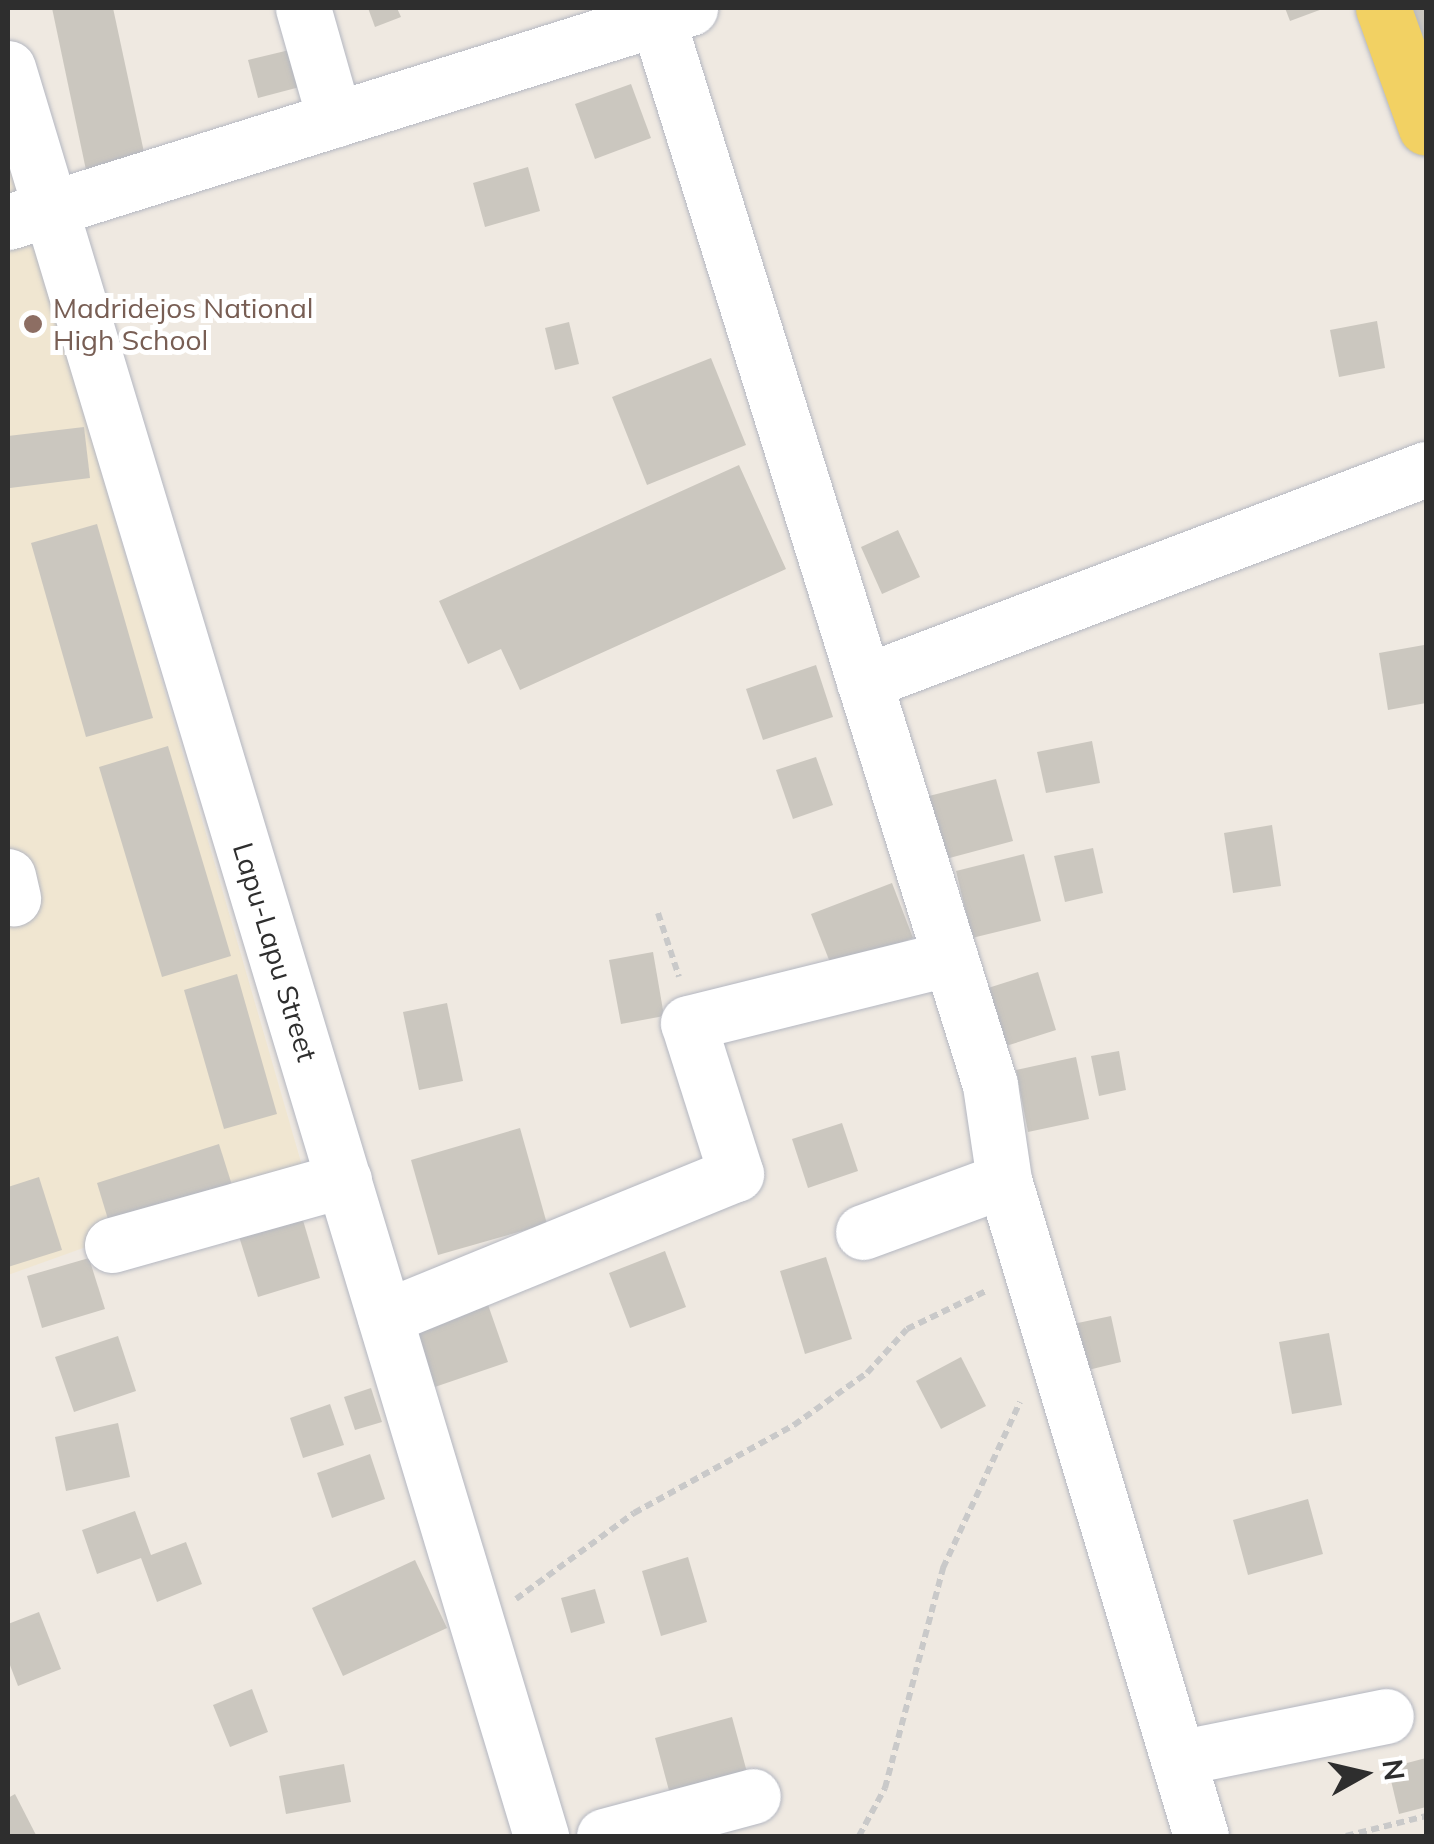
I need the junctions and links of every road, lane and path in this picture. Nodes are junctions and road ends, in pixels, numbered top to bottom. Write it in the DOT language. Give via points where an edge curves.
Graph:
graph roads {
  1 [pos="303,8"];
  2 [pos="1383,8"];
  3 [pos="668,11"];
  4 [pos="8,68"];
  5 [pos="335,120"];
  6 [pos="1426,128"];
  7 [pos="28,214"];
  8 [pos="1426,469"];
  9 [pos="864,682"];
  10 [pos="658,914"];
  11 [pos="950,958"];
  12 [pos="688,1023"];
  13 [pos="344,1180"];
  14 [pos="1004,1180"];
  15 [pos="863,1232"];
  16 [pos="112,1246"];
  17 [pos="1032,1269"];
  18 [pos="385,1317"];
  19 [pos="1054,1345"];
  20 [pos="478,1627"];
  21 [pos="1386,1716"];
  22 [pos="1178,1758"];
  23 [pos="753,1796"];
  24 [pos="1426,1816"];
  25 [pos="542,1836"];
  26 [pos="604,1836"];
  27 [pos="859,1836"];
  28 [pos="1201,1836"];
  29 [pos="1346,1836"];
  1 -- 5 [label="street"];
  2 -- 6 [label="main road"];
  3 -- 5 [label="street"];
  3 -- 9 [label="street"];
  4 -- 7 [label="street, Lapu-Lapu Street"];
  5 -- 7 [label="street"];
  7 -- 13 [label="street, Lapu-Lapu Street"];
  8 -- 9 [label="street"];
  9 -- 11 [label="street"];
  10 -- 12 [label="path"];
  11 -- 12 [label="street"];
  11 -- 14 [label="street" via="990,1085"];
  12 -- 18 [label="street" via="736,1174"];
  13 -- 16 [label="street"];
  13 -- 18 [label="street, Lapu-Lapu Street"];
  14 -- 15 [label="street"];
  14 -- 17 [label="street"];
  17 -- 19 [label="street"];
  17 -- 20 [label="path" via="907,1330 867,1373 794,1425 634,1513"];
  18 -- 20 [label="street, Lapu-Lapu Street"];
  19 -- 22 [label="street"];
  19 -- 27 [label="path" via="997,1440 943,1568 885,1788"];
  20 -- 25 [label="street, Lapu-Lapu Street"];
  21 -- 22 [label="street"];
  22 -- 28 [label="street"];
  23 -- 26 [label="street"];
  24 -- 29 [label="path"];
}
